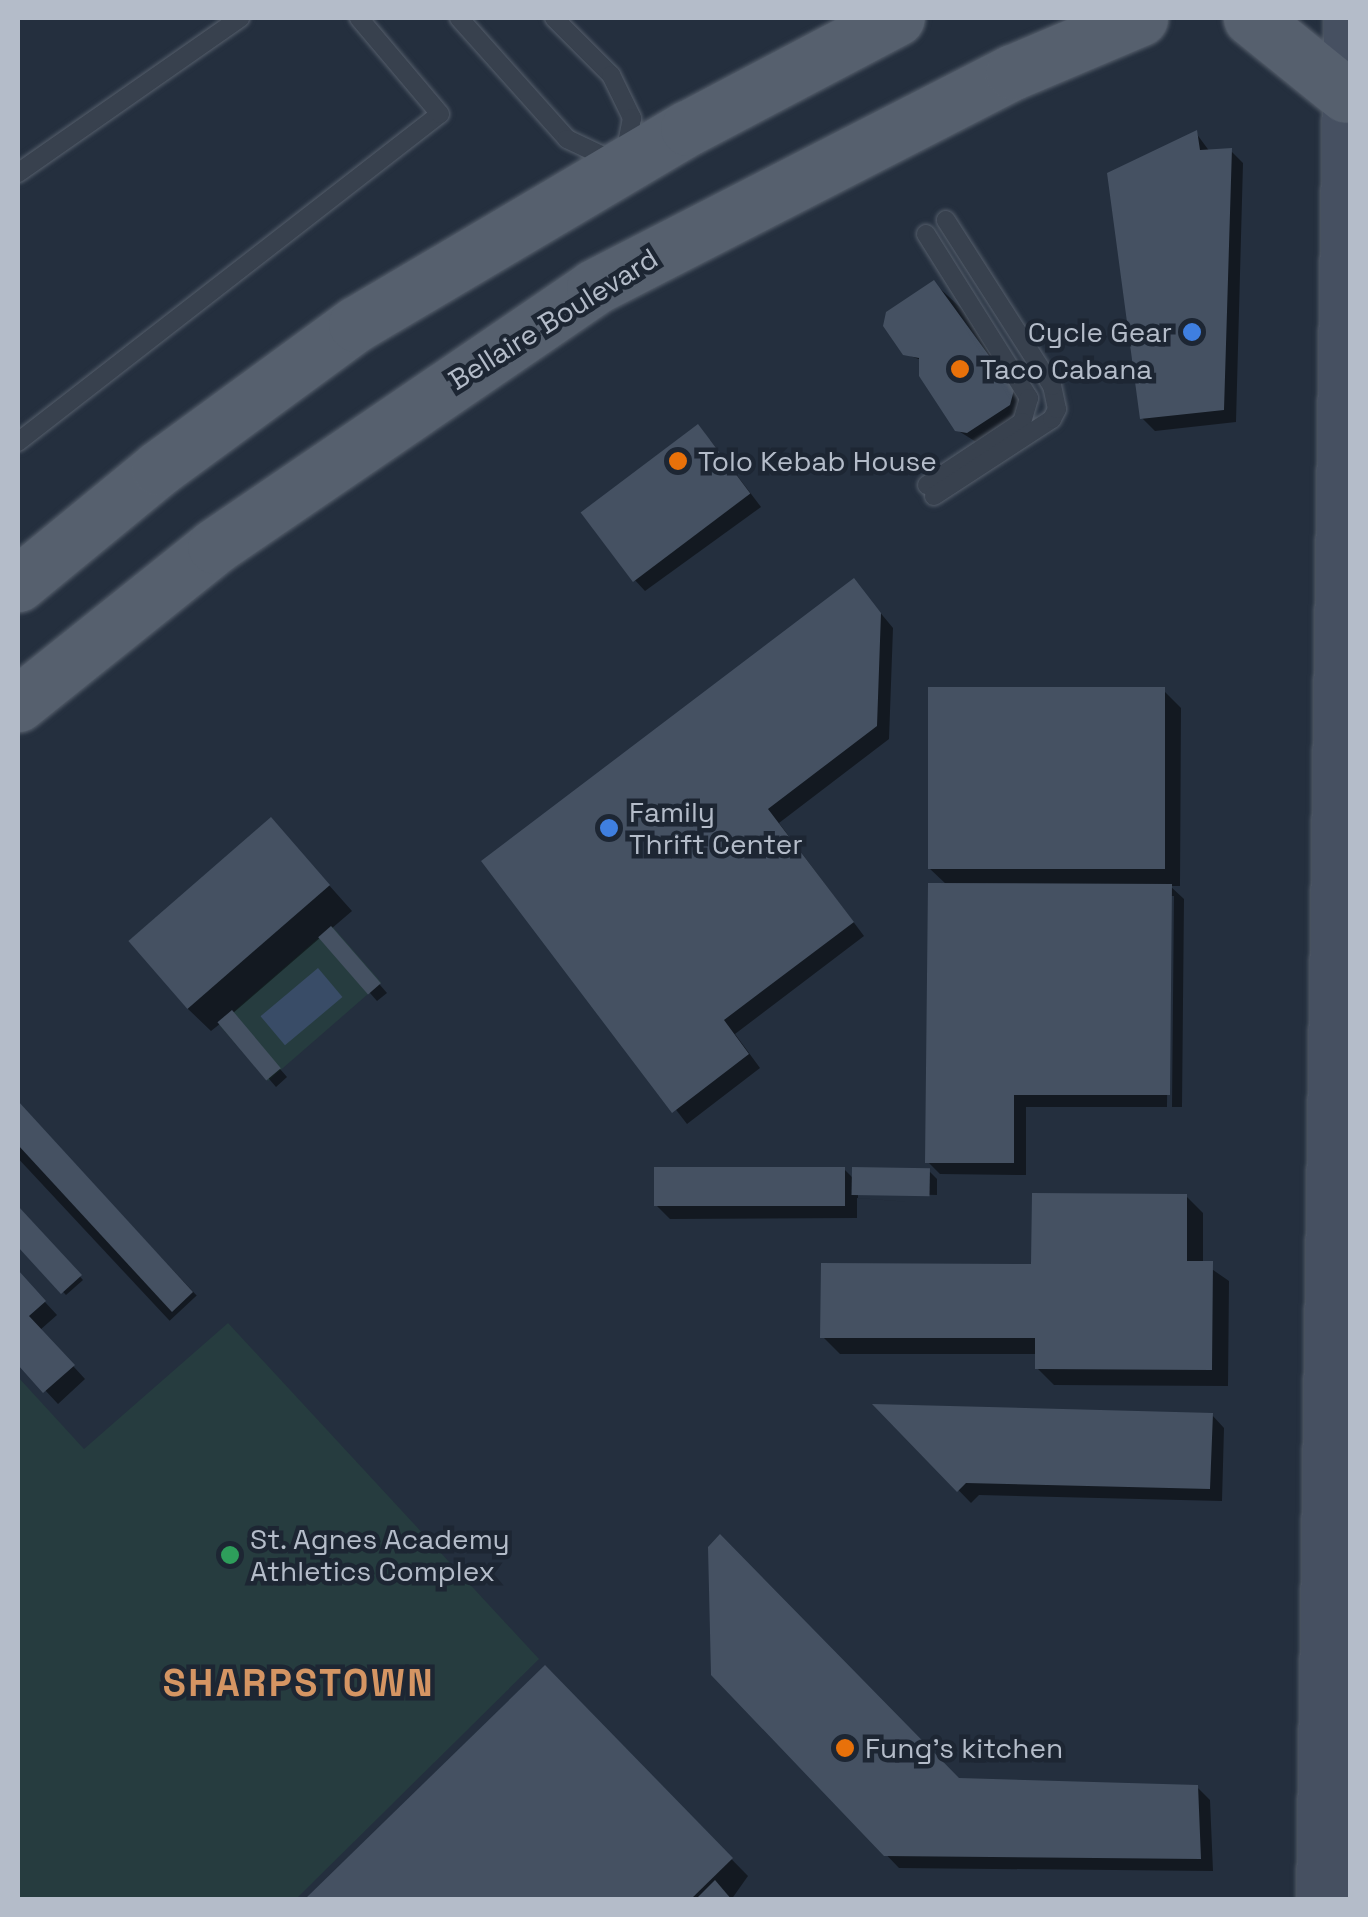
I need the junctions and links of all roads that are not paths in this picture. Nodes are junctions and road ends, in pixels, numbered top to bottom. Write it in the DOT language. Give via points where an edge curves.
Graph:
graph roads {
  1 [pos="240,18"];
  2 [pos="359,18"];
  3 [pos="459,18"];
  4 [pos="554,18"];
  5 [pos="897,18"];
  6 [pos="1140,18"];
  7 [pos="1251,18"];
  8 [pos="1350,18"];
  9 [pos="1348,91"];
  10 [pos="623,165"];
  11 [pos="18,174"];
  12 [pos="946,220"];
  13 [pos="926,234"];
  14 [pos="18,442"];
  15 [pos="18,584"];
  16 [pos="18,704"];
  17 [pos="1323,1900"];
  1 -- 11 [label="lane"];
  2 -- 14 [label="lane" via="440,114"];
  3 -- 10 [label="lane" via="567,139"];
  4 -- 10 [label="lane" via="611,75 632,118"];
  5 -- 10 [label="main road"];
  6 -- 16 [label="main road, Bellaire Boulevard" via="998,80 594,287 216,546"];
  7 -- 9 [label="main road"];
  8 -- 9 [label="main road"];
  9 -- 17 [label="main road"];
  10 -- 15 [label="main road" via="356,324 158,468"];
  12 -- 13 [label="lane" via="1052,386 1057,410 1052,420 931,490 1022,422 1029,398"];
}
